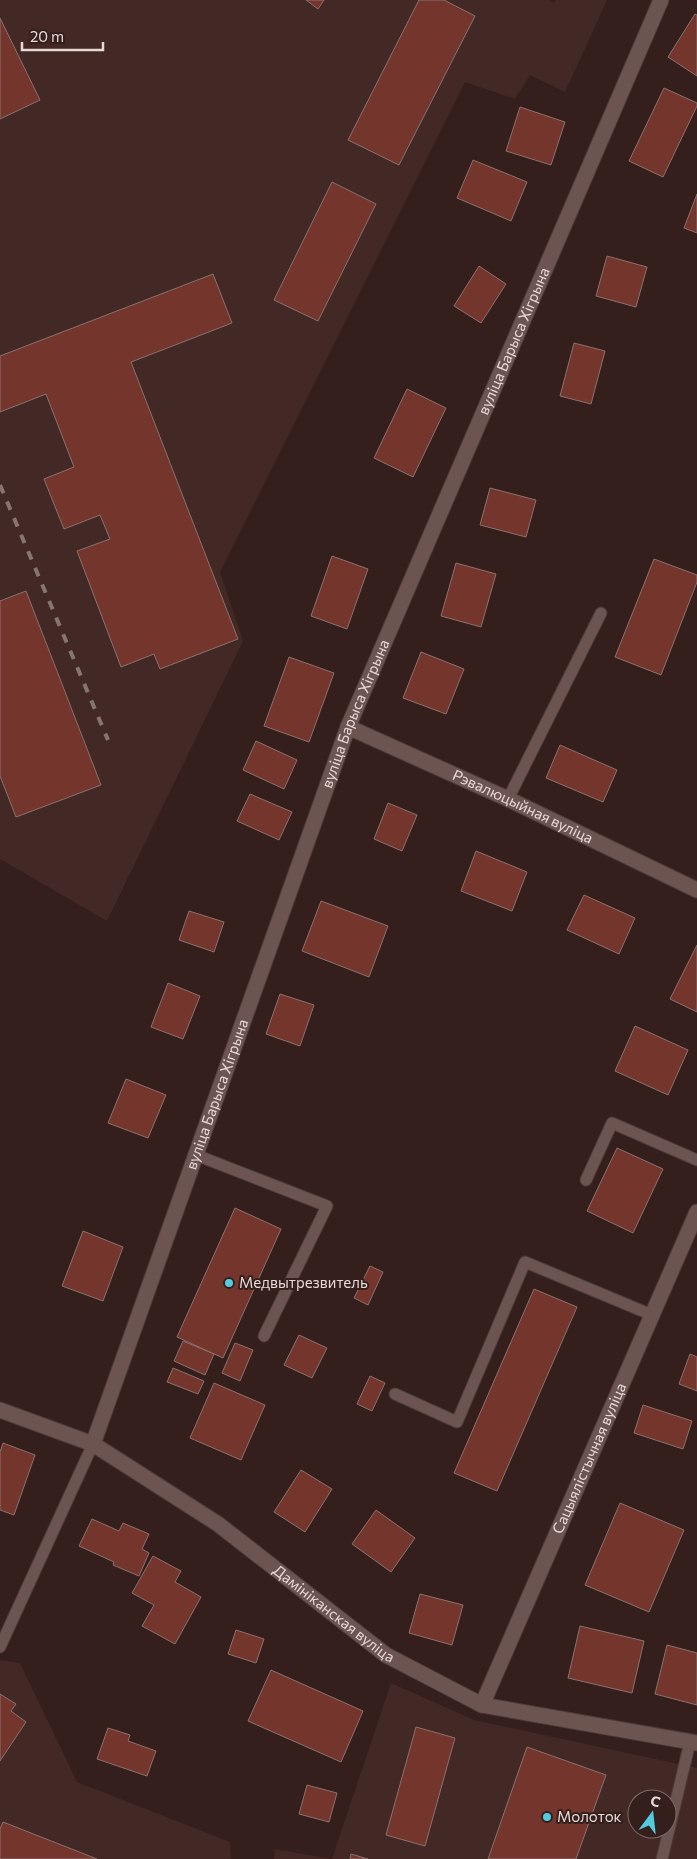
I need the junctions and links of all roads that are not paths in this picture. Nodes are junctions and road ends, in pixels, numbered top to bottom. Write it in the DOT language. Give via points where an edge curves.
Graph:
graph roads {
  1 [pos="661,0"];
  2 [pos="601,613"];
  3 [pos="348,726"];
  4 [pos="508,799"];
  5 [pos="697,890"];
  6 [pos="196,1155"];
  7 [pos="697,1160"];
  8 [pos="586,1180"];
  9 [pos="697,1212"];
  10 [pos="652,1315"];
  11 [pos="264,1336"];
  12 [pos="395,1394"];
  13 [pos="0,1410"];
  14 [pos="93,1444"];
  15 [pos="0,1648"];
  16 [pos="482,1705"];
  17 [pos="694,1743"];
  18 [pos="662,1859"];
  1 -- 3 [label="street, вуліца Барыса Хігрына"];
  2 -- 4 [label="lane"];
  3 -- 4 [label="street, Рэвалюцыйная вуліца"];
  3 -- 6 [label="street, вуліца Барыса Хігрына"];
  4 -- 5 [label="street, Рэвалюцыйная вуліца"];
  6 -- 11 [label="lane" via="327,1206"];
  6 -- 14 [label="street, вуліца Барыса Хігрына"];
  7 -- 8 [label="lane" via="612,1123"];
  9 -- 10 [label="street, Сацыялістычная вуліца"];
  10 -- 12 [label="lane" via="525,1262 457,1422"];
  10 -- 16 [label="street, Сацыялістычная вуліца"];
  13 -- 14 [label="street, Дамініканская вуліца"];
  14 -- 15 [label="lane"];
  14 -- 16 [label="street, Дамініканская вуліца" via="218,1524 386,1656"];
  16 -- 17 [label="street, Дамініканская вуліца"];
  17 -- 18 [label="lane"];
}
